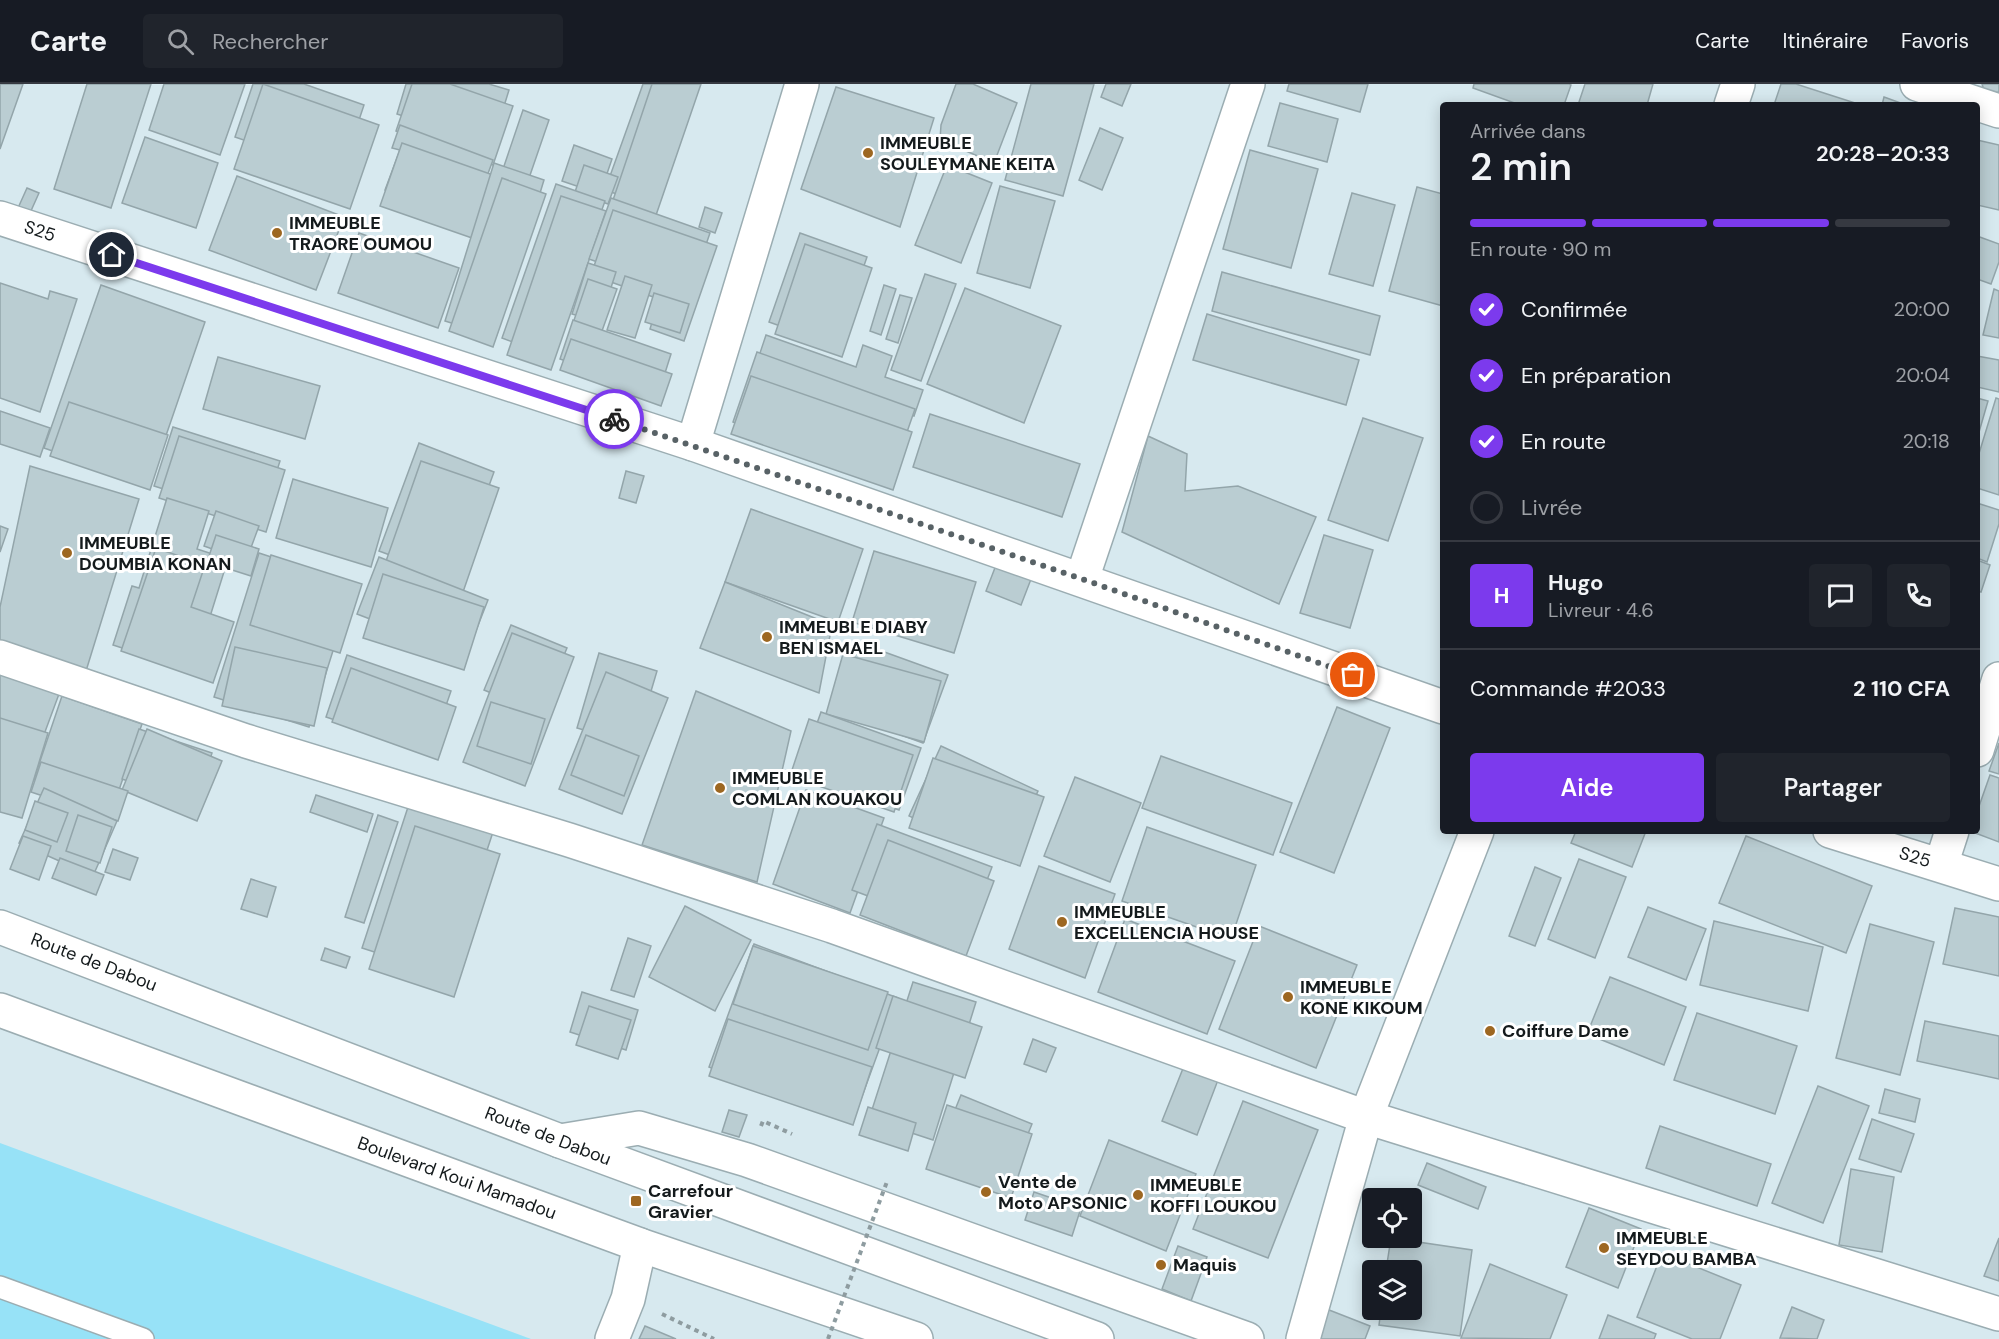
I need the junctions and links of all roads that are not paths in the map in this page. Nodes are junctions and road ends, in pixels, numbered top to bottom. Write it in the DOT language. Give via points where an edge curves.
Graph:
graph roads {
  1 [pos="802,84"];
  2 [pos="1248,84"];
  3 [pos="1738,84"];
  4 [pos="1917,84"];
  5 [pos="1732,102"];
  6 [pos="1972,102"];
  7 [pos="1980,105"];
  8 [pos="1999,111"];
  9 [pos="0,219"];
  10 [pos="693,444"];
  11 [pos="1082,579"];
  12 [pos="0,657"];
  13 [pos="1999,679"];
  14 [pos="1440,706"];
  15 [pos="1980,740"];
  16 [pos="1476,834"];
  17 [pos="1840,834"];
  18 [pos="1951,834"];
  19 [pos="1941,866"];
  20 [pos="1999,884"];
  21 [pos="0,927"];
  22 [pos="0,1010"];
  23 [pos="1366,1117"];
  24 [pos="560,1141"];
  25 [pos="640,1245"];
  26 [pos="0,1287"];
  27 [pos="1999,1314"];
  28 [pos="143,1339"];
  29 [pos="612,1339"];
  30 [pos="916,1339"];
  31 [pos="1097,1339"];
  32 [pos="1247,1339"];
  33 [pos="1303,1339"];
  1 -- 10 [label="street"];
  2 -- 11 [label="street"];
  3 -- 5 [label="street"];
  4 -- 6 [label="street"];
  7 -- 8 [label="street"];
  9 -- 10 [label="street, S25"];
  10 -- 11 [label="street, S25"];
  11 -- 14 [label="street, S25"];
  12 -- 23 [label="street" via="246,741 832,926"];
  13 -- 15 [label="street"];
  16 -- 23 [label="street"];
  17 -- 19 [label="street, S25"];
  18 -- 19 [label="street"];
  19 -- 20 [label="street, S25"];
  21 -- 24 [label="street, Route de Dabou"];
  22 -- 25 [label="street, Boulevard Koui Mamadou"];
  23 -- 27 [label="street"];
  23 -- 33 [label="street"];
  24 -- 31 [label="street, Route de Dabou"];
  24 -- 32 [label="street" via="639,1128 747,1160"];
  25 -- 29 [label="street" via="628,1299"];
  25 -- 30 [label="street, Boulevard Koui Mamadou"];
  26 -- 28 [label="lane"];
}
